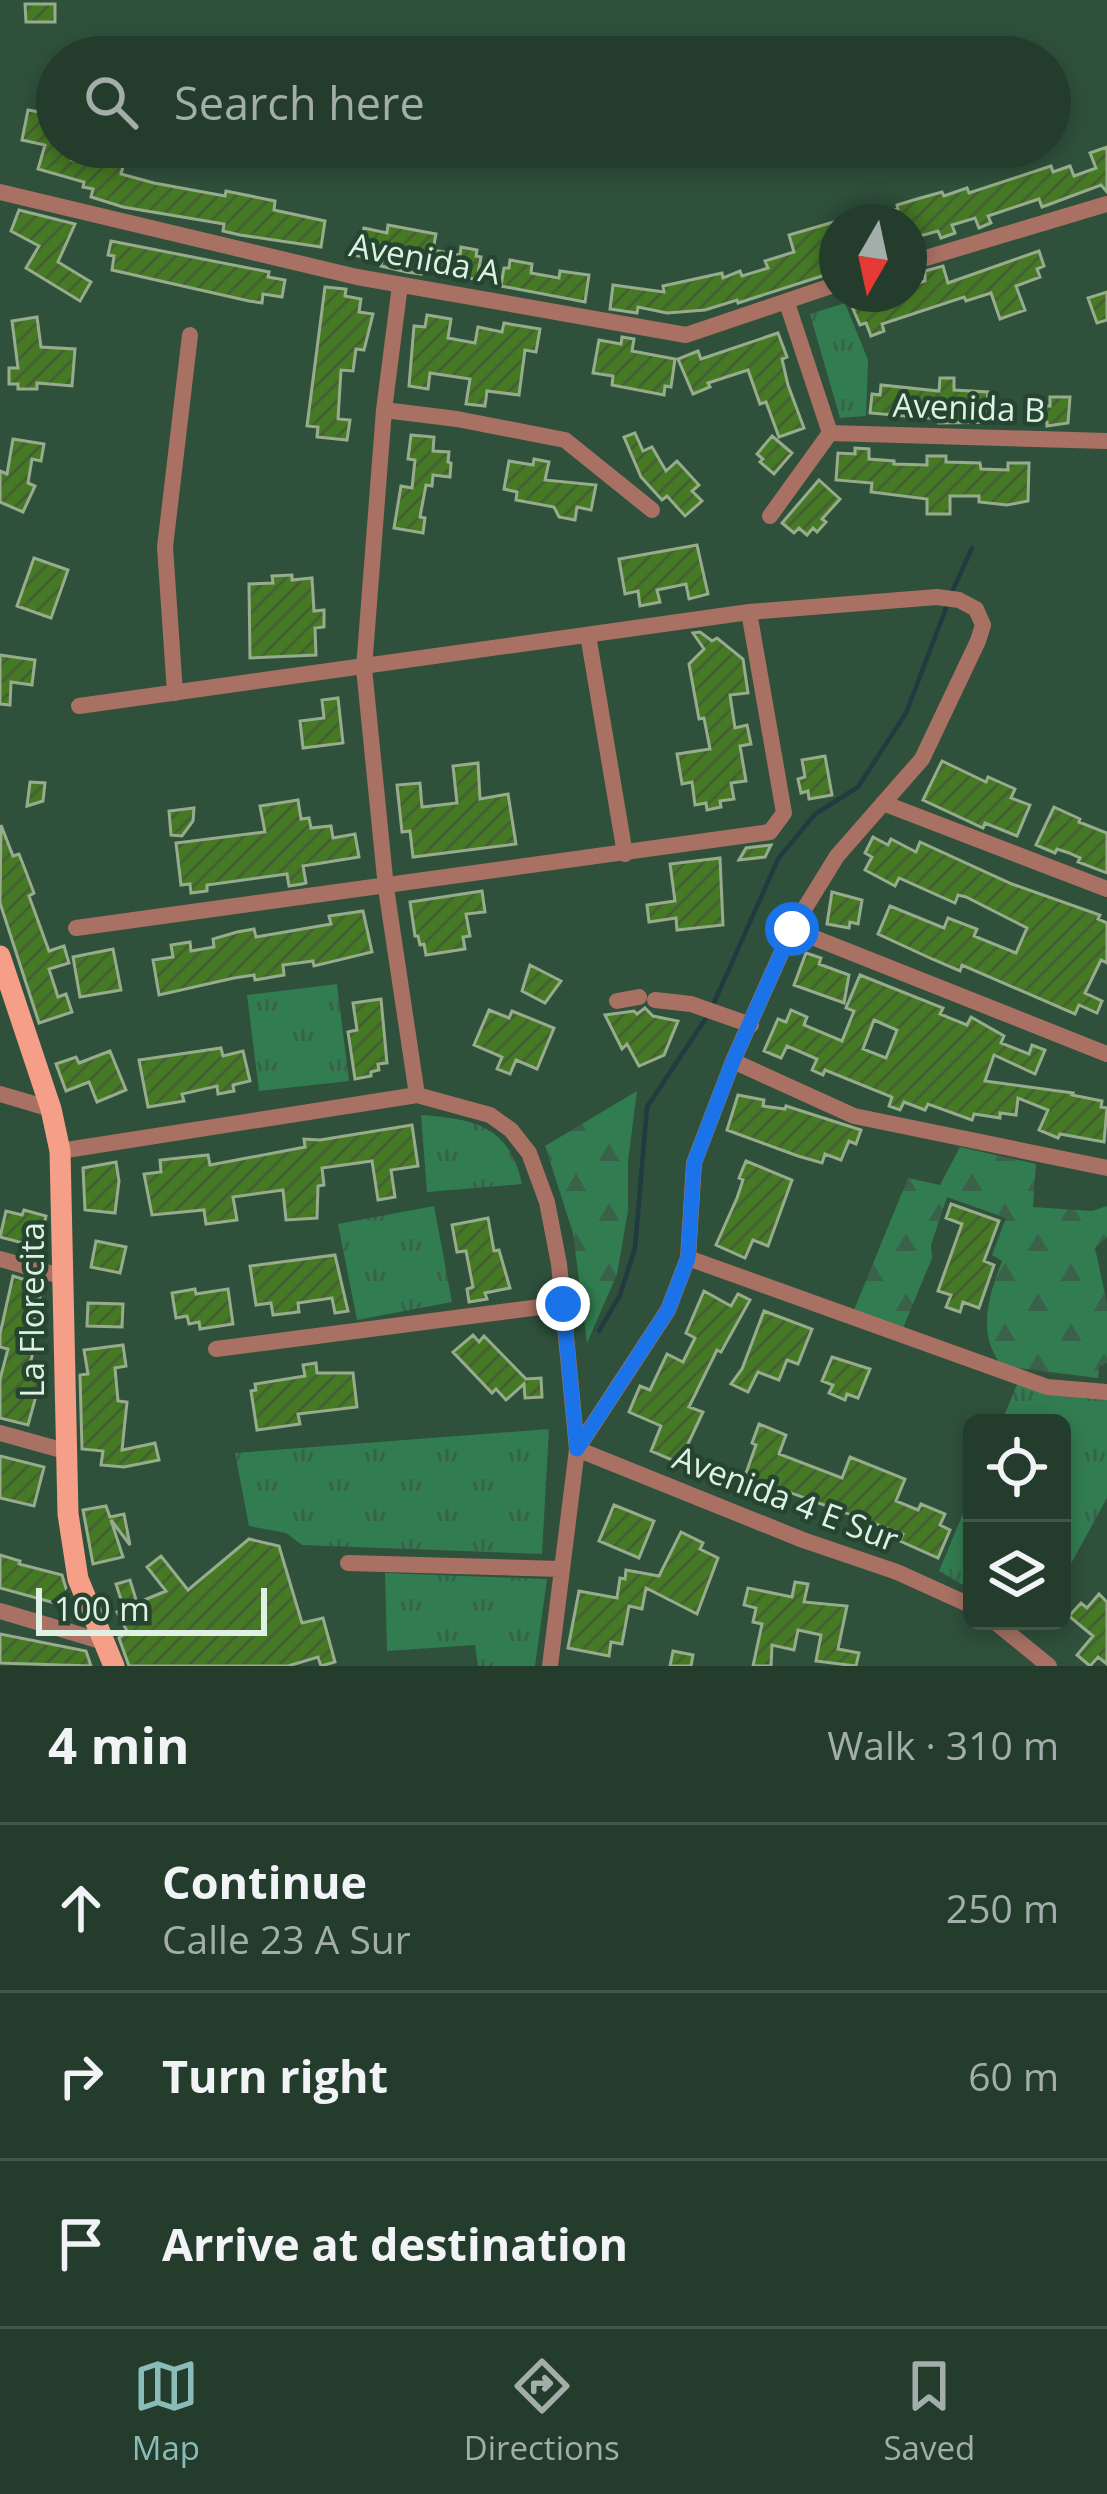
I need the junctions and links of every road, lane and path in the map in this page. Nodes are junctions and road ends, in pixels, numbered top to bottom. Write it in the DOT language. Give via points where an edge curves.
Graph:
graph roads {
  1 [pos="0,193"];
  2 [pos="1107,204"];
  3 [pos="927,258"];
  4 [pos="400,285"];
  5 [pos="819,291"];
  6 [pos="787,303"];
  7 [pos="190,335"];
  8 [pos="384,410"];
  9 [pos="830,434"];
  10 [pos="1107,441"];
  11 [pos="652,510"];
  12 [pos="770,516"];
  13 [pos="749,612"];
  14 [pos="588,635"];
  15 [pos="364,668"];
  16 [pos="175,693"];
  17 [pos="79,706"];
  18 [pos="883,803"];
  19 [pos="626,854"];
  20 [pos="386,888"];
  21 [pos="1107,890"];
  22 [pos="76,928"];
  23 [pos="792,929"];
  24 [pos="0,956"];
  25 [pos="617,1001"];
  26 [pos="752,1024"];
  27 [pos="1107,1054"];
  28 [pos="733,1061"];
  29 [pos="0,1094"];
  30 [pos="417,1095"];
  31 [pos="51,1109"];
  32 [pos="60,1151"];
  33 [pos="1107,1168"];
  34 [pos="0,1258"];
  35 [pos="688,1258"];
  36 [pos="64,1276"];
  37 [pos="563,1304"];
  38 [pos="216,1348"];
  39 [pos="1107,1392"];
  40 [pos="0,1433"];
  41 [pos="577,1449"];
  42 [pos="65,1451"];
  43 [pos="348,1563"];
  44 [pos="561,1569"];
  45 [pos="963,1602"];
  46 [pos="0,1611"];
  47 [pos="1005,1630"];
  48 [pos="104,1642"];
  49 [pos="114,1666"];
  50 [pos="550,1666"];
  51 [pos="1049,1666"];
  1 -- 4 [label="street, Avenida A"];
  2 -- 3 [label="street"];
  4 -- 6 [label="street, Avenida A" via="686,335"];
  4 -- 8 [label="street"];
  5 -- 6 [label="street, Avenida A"];
  6 -- 9 [label="street"];
  7 -- 16 [label="street" via="165,547"];
  8 -- 11 [label="street" via="566,440"];
  8 -- 15 [label="street"];
  9 -- 10 [label="street, Avenida B"];
  9 -- 12 [label="street"];
  13 -- 14 [label="street"];
  13 -- 18 [label="street" via="937,597 976,609 983,625 965,675 922,759"];
  13 -- 19 [label="street" via="782,820 763,835"];
  14 -- 15 [label="street"];
  14 -- 19 [label="street"];
  15 -- 16 [label="street"];
  15 -- 20 [label="street"];
  16 -- 17 [label="street"];
  18 -- 21 [label="street"];
  18 -- 23 [label="street" via="837,856"];
  19 -- 20 [label="street"];
  20 -- 22 [label="street"];
  20 -- 30 [label="street"];
  23 -- 26 [label="street"];
  23 -- 27 [label="street"];
  24 -- 31 [label="main road, La Florecita"];
  25 -- 26 [label="street" via="691,1004"];
  26 -- 28 [label="street"];
  28 -- 33 [label="street" via="854,1115"];
  28 -- 35 [label="street" via="694,1163"];
  29 -- 31 [label="street"];
  30 -- 32 [label="street"];
  30 -- 37 [label="street" via="490,1115 529,1153 547,1202"];
  31 -- 32 [label="main road, La Florecita"];
  32 -- 36 [label="main road, La Florecita"];
  34 -- 36 [label="street"];
  35 -- 39 [label="street" via="1047,1387"];
  35 -- 41 [label="street" via="668,1310"];
  36 -- 42 [label="main road, La Florecita"];
  37 -- 38 [label="street"];
  37 -- 41 [label="street"];
  40 -- 42 [label="street"];
  41 -- 44 [label="street"];
  41 -- 45 [label="street, Avenida 4 E Sur"];
  42 -- 48 [label="main road, La Florecita" via="78,1579"];
  43 -- 44 [label="street"];
  44 -- 50 [label="street"];
  46 -- 48 [label="street"];
  47 -- 51 [label="street"];
  48 -- 49 [label="main road, La Florecita"];
}
